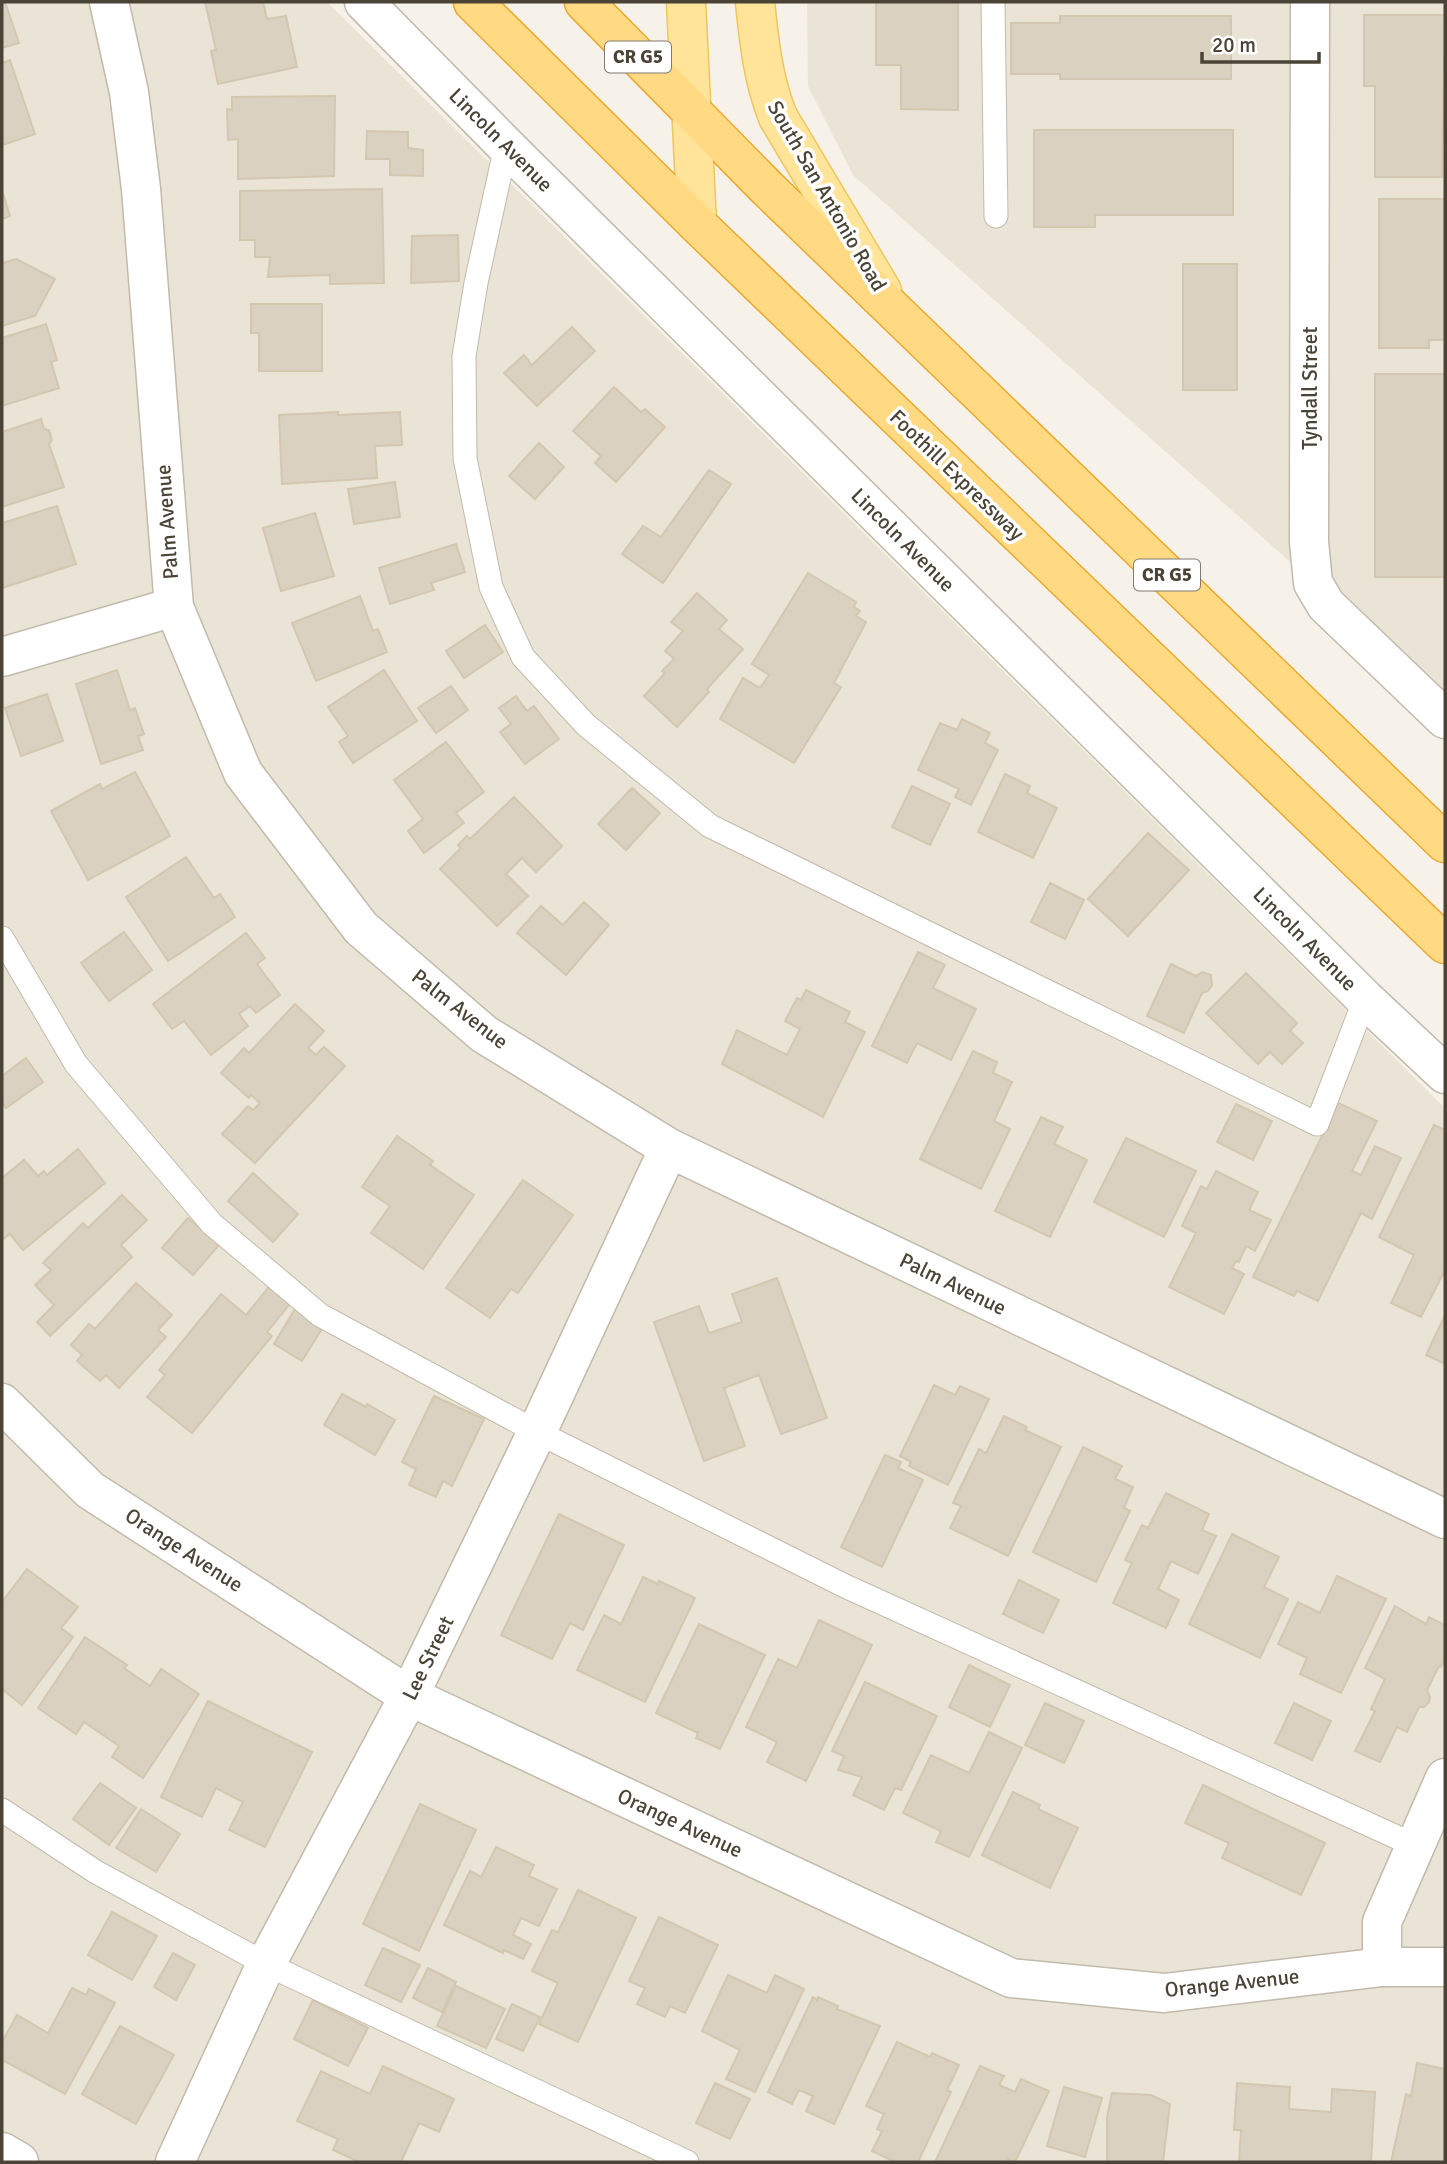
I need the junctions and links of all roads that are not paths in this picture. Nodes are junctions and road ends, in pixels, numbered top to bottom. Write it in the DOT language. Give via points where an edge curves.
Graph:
graph roads {
  1 [pos="109,2"];
  2 [pos="364,2"];
  3 [pos="474,2"];
  4 [pos="584,2"];
  5 [pos="686,2"];
  6 [pos="755,2"];
  7 [pos="993,2"];
  8 [pos="1310,2"];
  9 [pos="692,112"];
  10 [pos="506,146"];
  11 [pos="996,216"];
  12 [pos="697,224"];
  13 [pos="890,305"];
  14 [pos="174,607"];
  15 [pos="2,657"];
  16 [pos="1445,719"];
  17 [pos="1445,843"];
  18 [pos="2,938"];
  19 [pos="1445,944"];
  20 [pos="1365,999"];
  21 [pos="1445,1074"];
  22 [pos="669,1148"];
  23 [pos="2,1404"];
  24 [pos="537,1433"];
  25 [pos="1445,1519"];
  26 [pos="409,1696"];
  27 [pos="1445,1778"];
  28 [pos="2,1810"];
  29 [pos="1414,1845"];
  30 [pos="266,1964"];
  31 [pos="1382,1967"];
  32 [pos="1445,1967"];
  33 [pos="2,2152"];
  34 [pos="19,2162"];
  35 [pos="175,2162"];
  36 [pos="687,2162"];
  1 -- 14 [label="street, Palm Avenue" via="129,92 141,189"];
  2 -- 10 [label="street, Lincoln Avenue"];
  3 -- 12 [label="highway, Foothill Expressway"];
  4 -- 9 [label="highway, CR G5"];
  5 -- 9 [label="main road"];
  6 -- 13 [label="main road, South San Antonio Road" via="768,94 778,117"];
  7 -- 11 [label="lane"];
  8 -- 16 [label="street, Tyndall Street" via="1309,542 1313,583 1326,605"];
  9 -- 12 [label="main road"];
  9 -- 13 [label="highway, CR G5"];
  10 -- 20 [label="street, Lincoln Avenue"];
  10 -- 20 [label="lane" via="464,356 465,458 491,587 523,657 586,725 710,826 1317,1124"];
  12 -- 19 [label="highway, Foothill Expressway"];
  13 -- 17 [label="highway, CR G5"];
  14 -- 15 [label="street"];
  14 -- 22 [label="street, Palm Avenue" via="243,773 361,928 484,1034"];
  18 -- 24 [label="lane" via="76,1064 212,1224 320,1315"];
  20 -- 21 [label="street, Lincoln Avenue"];
  22 -- 24 [label="street, Lee Street"];
  22 -- 25 [label="street, Palm Avenue"];
  23 -- 26 [label="street, Orange Avenue" via="90,1490"];
  24 -- 26 [label="street, Lee Street"];
  24 -- 29 [label="lane" via="845,1586"];
  26 -- 30 [label="street, Lee Street"];
  26 -- 31 [label="street, Orange Avenue" via="1011,1978 1164,1993"];
  27 -- 29 [label="street"];
  28 -- 30 [label="lane" via="96,1872"];
  29 -- 31 [label="street" via="1382,1922"];
  30 -- 35 [label="street, Lee Street"];
  30 -- 36 [label="lane"];
  31 -- 32 [label="street, Orange Avenue"];
  33 -- 34 [label="street"];
}
